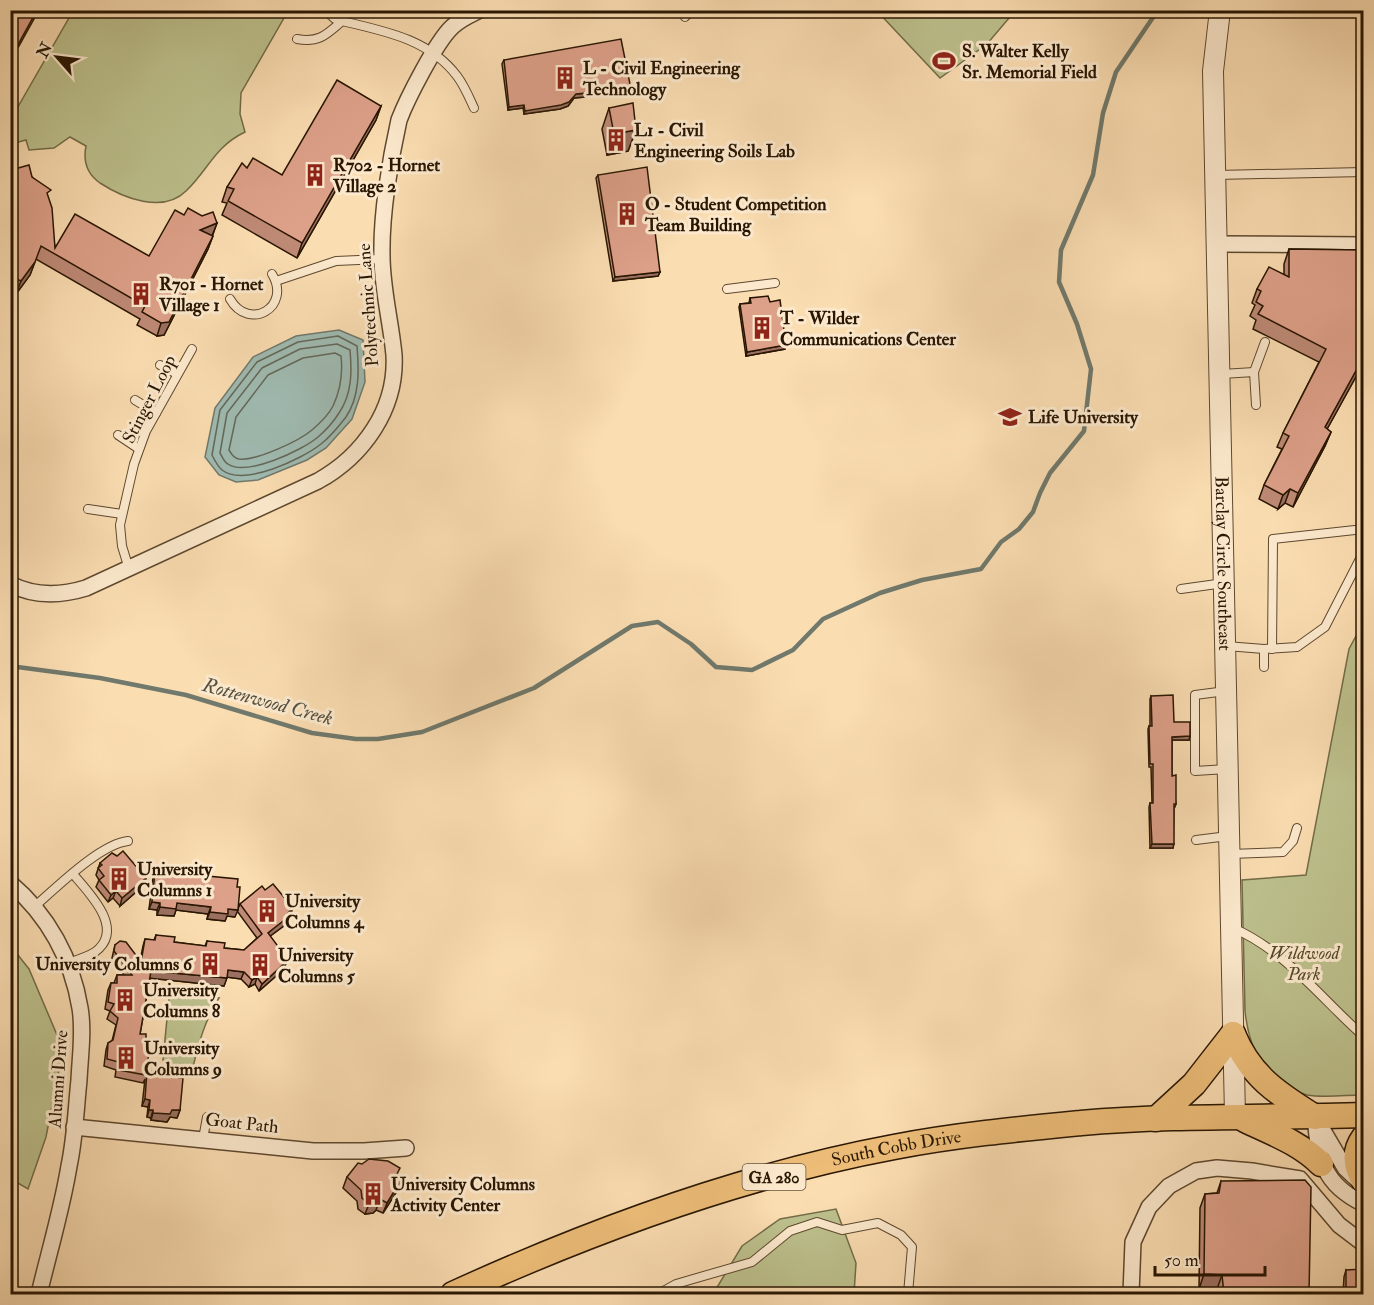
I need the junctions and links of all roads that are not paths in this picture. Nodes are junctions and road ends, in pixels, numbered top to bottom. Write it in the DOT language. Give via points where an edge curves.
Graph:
graph roads {
  1 [pos="325,10"];
  2 [pos="480,10"];
  3 [pos="692,10"];
  4 [pos="1220,10"];
  5 [pos="460,15"];
  6 [pos="685,17"];
  7 [pos="342,21"];
  8 [pos="297,39"];
  9 [pos="433,54"];
  10 [pos="474,108"];
  11 [pos="1364,172"];
  12 [pos="1216,175"];
  13 [pos="1217,244"];
  14 [pos="1364,245"];
  15 [pos="382,259"];
  16 [pos="775,283"];
  17 [pos="727,289"];
  18 [pos="230,299"];
  19 [pos="1264,342"];
  20 [pos="192,349"];
  21 [pos="160,365"];
  22 [pos="1254,372"];
  23 [pos="177,374"];
  24 [pos="1220,375"];
  25 [pos="135,400"];
  26 [pos="1256,405"];
  27 [pos="156,413"];
  28 [pos="118,435"];
  29 [pos="140,449"];
  30 [pos="88,509"];
  31 [pos="122,514"];
  32 [pos="1364,529"];
  33 [pos="1364,550"];
  34 [pos="129,568"];
  35 [pos="1225,583"];
  36 [pos="10,584"];
  37 [pos="1181,589"];
  38 [pos="1226,645"];
  39 [pos="1268,649"];
  40 [pos="1264,667"];
  41 [pos="1227,691"];
  42 [pos="1229,769"];
  43 [pos="1297,828"];
  44 [pos="1196,840"];
  45 [pos="128,841"];
  46 [pos="1230,845"];
  47 [pos="73,874"];
  48 [pos="10,883"];
  49 [pos="34,907"];
  50 [pos="1232,928"];
  51 [pos="68,963"];
  52 [pos="1360,1034"];
  53 [pos="1233,1035"];
  54 [pos="1364,1115"];
  55 [pos="1235,1116"];
  56 [pos="1314,1117"];
  57 [pos="207,1118"];
  58 [pos="1155,1119"];
  59 [pos="74,1126"];
  60 [pos="1364,1137"];
  61 [pos="203,1139"];
  62 [pos="406,1149"];
  63 [pos="1321,1164"];
  64 [pos="1364,1183"];
  65 [pos="1364,1204"];
  66 [pos="1364,1244"];
  67 [pos="39,1294"];
  68 [pos="453,1294"];
  69 [pos="658,1294"];
  70 [pos="908,1294"];
  71 [pos="1131,1294"];
  1 -- 7 [label="lane"];
  2 -- 5 [label="street, Polytechnic Lane"];
  3 -- 6 [label="lane"];
  4 -- 12 [label="street, Barclay Circle Southeast"];
  5 -- 9 [label="street, Polytechnic Lane"];
  7 -- 8 [label="lane" via="326,35 311,41"];
  7 -- 9 [label="lane" via="401,36"];
  9 -- 10 [label="lane" via="456,74"];
  9 -- 15 [label="street, Polytechnic Lane" via="399,120"];
  11 -- 12 [label="lane"];
  12 -- 13 [label="street, Barclay Circle Southeast"];
  13 -- 14 [label="street"];
  13 -- 24 [label="street, Barclay Circle Southeast"];
  15 -- 18 [label="lane" via="336,261 274,277 278,287 276,299 263,313 244,313"];
  15 -- 34 [label="street, Polytechnic Lane" via="393,368 387,403 365,442 343,465 318,481"];
  16 -- 17 [label="lane"];
  19 -- 22 [label="lane"];
  20 -- 23 [label="lane, Stinger Loop"];
  21 -- 23 [label="lane"];
  22 -- 24 [label="lane"];
  22 -- 26 [label="lane"];
  23 -- 27 [label="lane, Stinger Loop"];
  24 -- 35 [label="street, Barclay Circle Southeast"];
  25 -- 27 [label="lane"];
  27 -- 29 [label="lane, Stinger Loop"];
  28 -- 29 [label="lane"];
  29 -- 31 [label="lane, Stinger Loop"];
  30 -- 31 [label="lane"];
  31 -- 34 [label="lane, Stinger Loop" via="122,546"];
  32 -- 39 [label="lane" via="1273,539"];
  33 -- 39 [label="lane" via="1324,627 1297,647"];
  34 -- 36 [label="street, Polytechnic Lane" via="69,593 41,594"];
  35 -- 37 [label="lane"];
  35 -- 38 [label="street, Barclay Circle Southeast"];
  38 -- 39 [label="lane"];
  38 -- 41 [label="street, Barclay Circle Southeast"];
  39 -- 40 [label="lane"];
  41 -- 42 [label="street, Barclay Circle Southeast"];
  41 -- 42 [label="lane" via="1195,695 1195,771"];
  42 -- 46 [label="street, Barclay Circle Southeast"];
  43 -- 46 [label="lane" via="1283,852"];
  44 -- 46 [label="lane"];
  45 -- 47 [label="lane" via="107,848"];
  46 -- 50 [label="street, Barclay Circle Southeast"];
  47 -- 49 [label="lane"];
  47 -- 51 [label="lane" via="105,916 107,930 98,950"];
  48 -- 49 [label="street, Alumni Drive"];
  49 -- 51 [label="street, Alumni Drive" via="56,937"];
  50 -- 52 [label="lane" via="1291,966"];
  50 -- 53 [label="street, Barclay Circle Southeast"];
  51 -- 59 [label="street, Alumni Drive" via="81,1025"];
  53 -- 55 [label="street, Barclay Circle Southeast"];
  53 -- 56 [label="main road" via="1241,1054 1265,1082"];
  53 -- 58 [label="main road" via="1194,1084"];
  54 -- 56 [label="main road, South Cobb Drive / GA 280"];
  55 -- 56 [label="main road, South Cobb Drive / GA 280"];
  55 -- 58 [label="main road, South Cobb Drive / GA 280"];
  55 -- 63 [label="main road" via="1291,1141"];
  56 -- 63 [label="street"];
  56 -- 64 [label="street" via="1345,1167"];
  57 -- 61 [label="lane"];
  58 -- 68 [label="main road, South Cobb Drive / GA 280" via="1004,1131 845,1157 645,1217"];
  59 -- 61 [label="street, Goat Path"];
  59 -- 67 [label="street, Alumni Drive" via="67,1177"];
  60 -- 64 [label="main road" via="1356,1161"];
  61 -- 62 [label="street, Goat Path" via="320,1151"];
  63 -- 65 [label="street" via="1337,1187"];
  66 -- 71 [label="street" via="1339,1225 1300,1179 1217,1168 1196,1171 1169,1186 1149,1207 1133,1242"];
  69 -- 70 [label="lane" via="676,1284 752,1262 790,1231 817,1222 842,1230 878,1223 900,1234 912,1247"];
}
